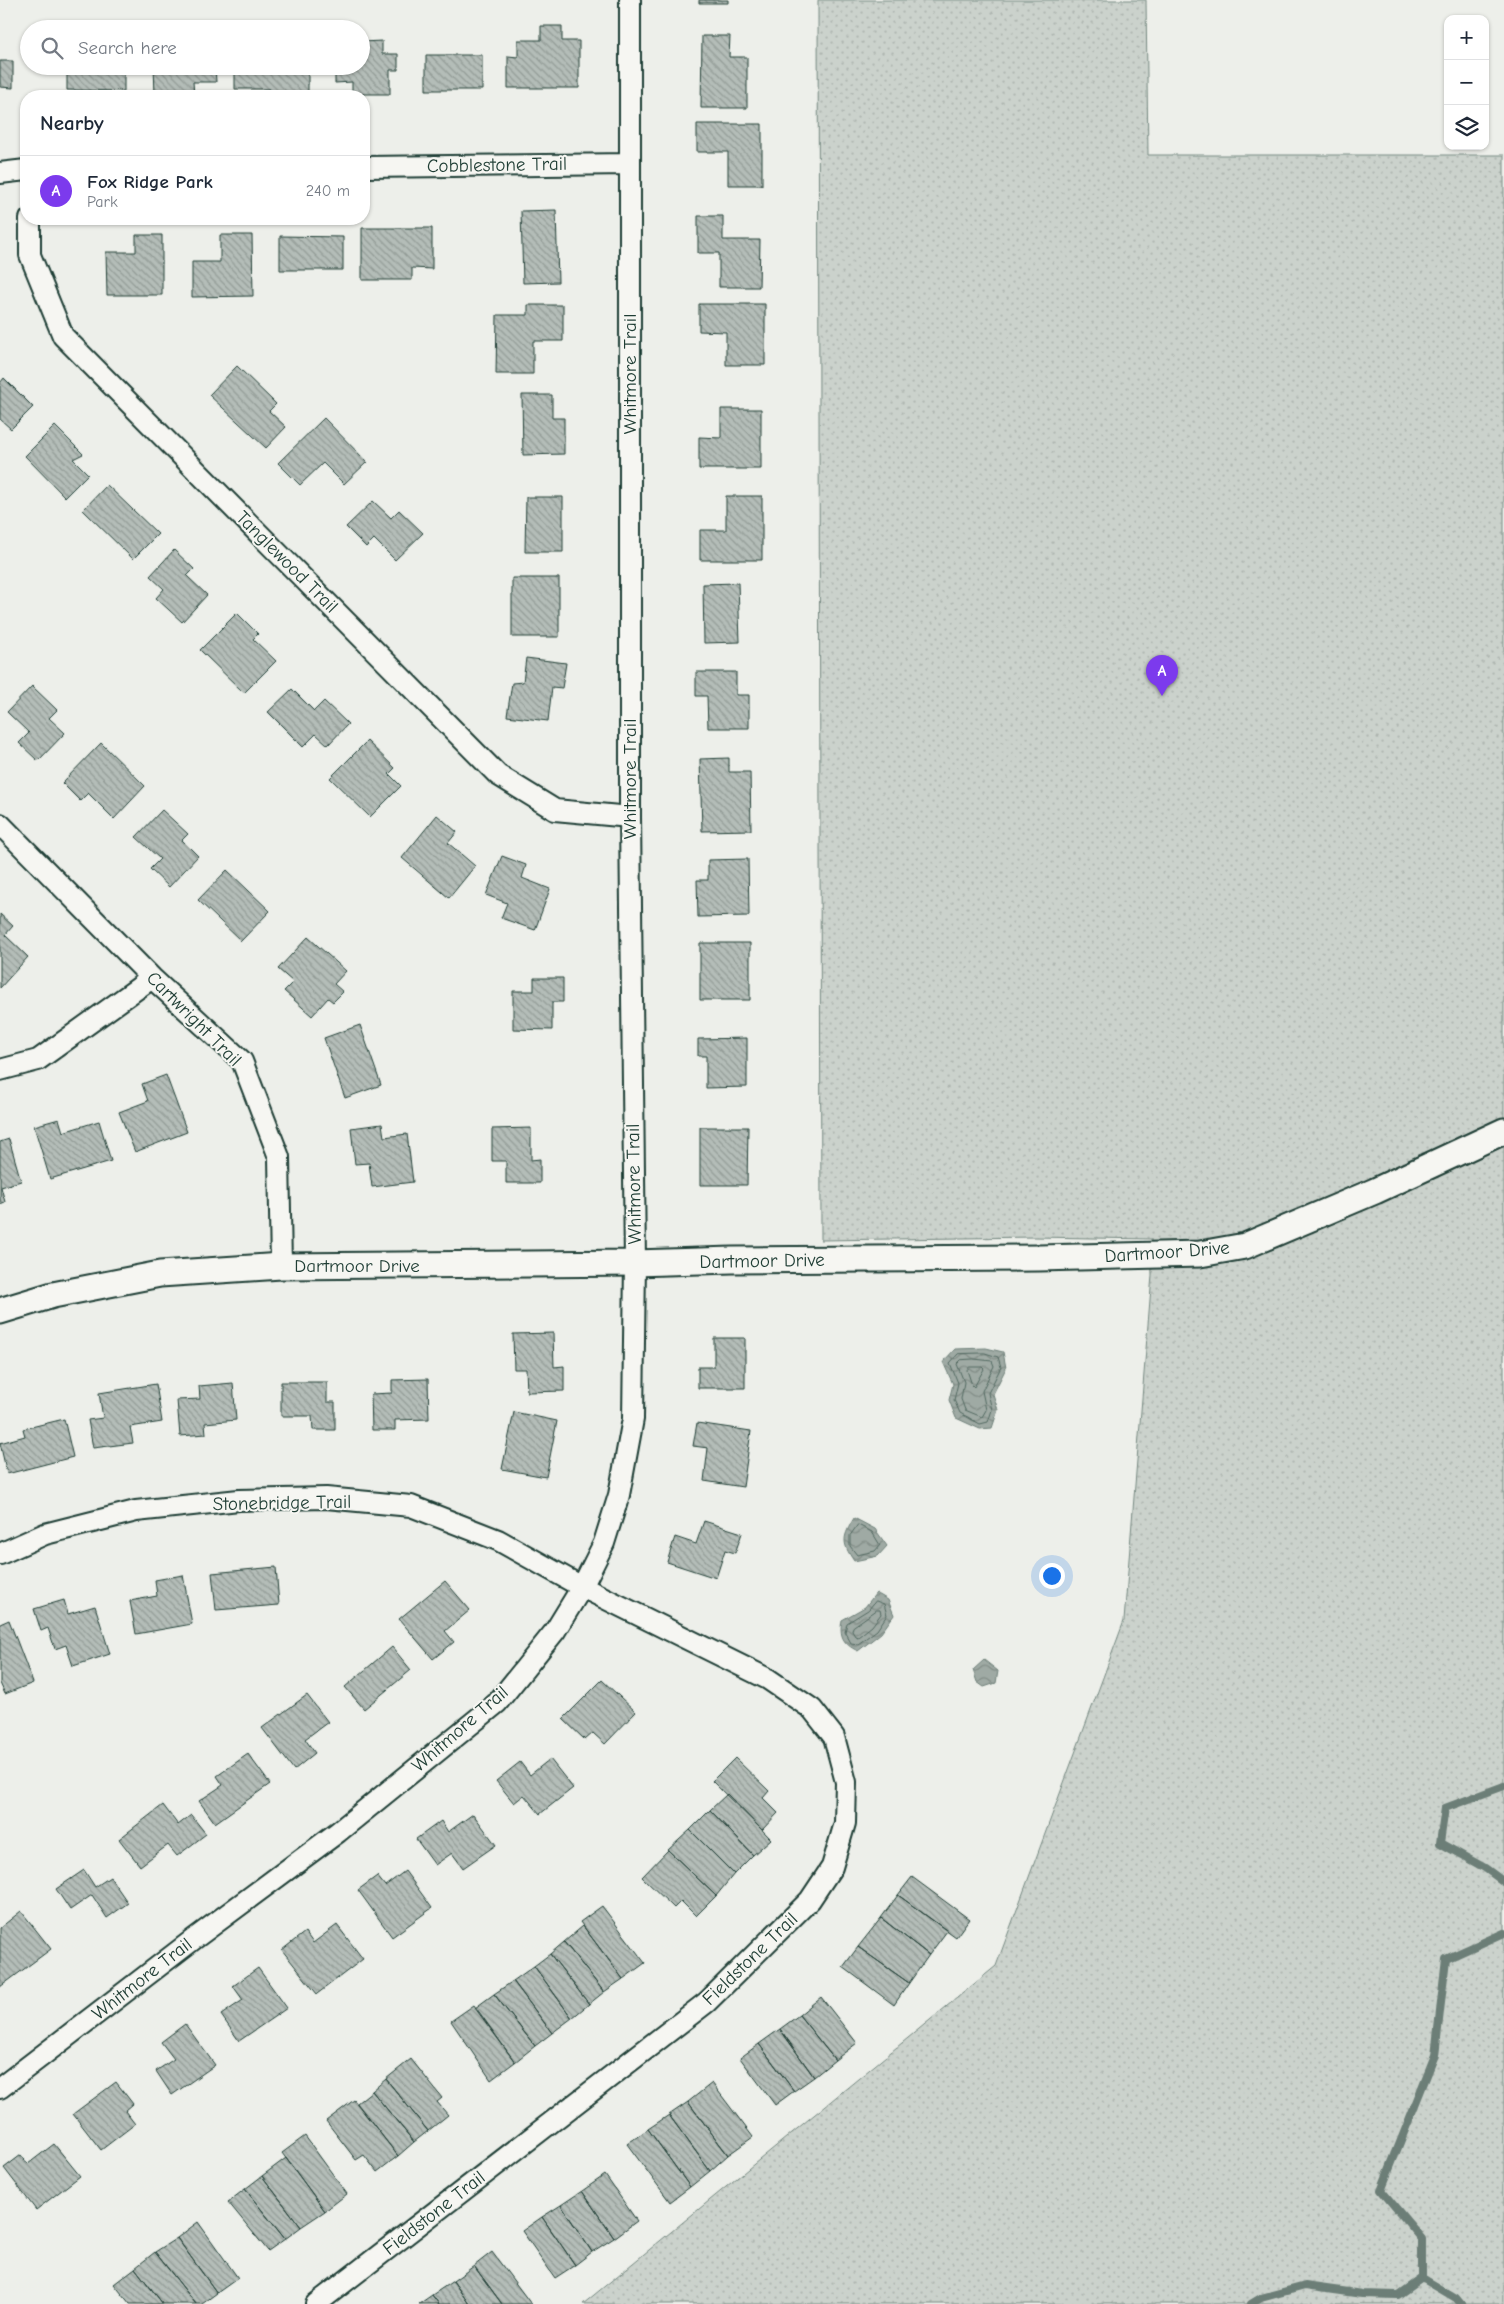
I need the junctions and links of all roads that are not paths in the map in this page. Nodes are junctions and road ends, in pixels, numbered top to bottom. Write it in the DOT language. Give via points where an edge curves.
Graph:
graph roads {
  1 [pos="630,0"];
  2 [pos="630,164"];
  3 [pos="370,167"];
  4 [pos="20,171"];
  5 [pos="0,173"];
  6 [pos="30,225"];
  7 [pos="630,817"];
  8 [pos="0,824"];
  9 [pos="152,978"];
  10 [pos="0,1070"];
  11 [pos="1504,1131"];
  12 [pos="635,1264"];
  13 [pos="281,1266"];
  14 [pos="0,1310"];
  15 [pos="0,1554"];
  16 [pos="582,1587"];
  17 [pos="0,2088"];
  18 [pos="316,2304"];
  1 -- 2 [label="street, Whitmore Trail"];
  2 -- 3 [label="street, Cobblestone Trail"];
  2 -- 7 [label="street, Whitmore Trail"];
  4 -- 5 [label="street"];
  6 -- 7 [label="street, Tanglewood Trail" via="30,255 63,336 498,775 556,810"];
  7 -- 12 [label="street, Whitmore Trail"];
  8 -- 9 [label="street, Cartwright Trail"];
  9 -- 10 [label="street" via="38,1060"];
  9 -- 13 [label="street, Cartwright Trail" via="242,1061 279,1157"];
  11 -- 12 [label="street, Dartmoor Drive" via="1245,1246 1200,1254"];
  12 -- 13 [label="street, Dartmoor Drive"];
  12 -- 16 [label="street, Whitmore Trail" via="633,1419 619,1496 604,1543"];
  13 -- 14 [label="street, Dartmoor Drive" via="160,1274 53,1295"];
  15 -- 16 [label="street, Stonebridge Trail" via="45,1534 136,1511 239,1500 326,1498 411,1506 498,1540"];
  16 -- 17 [label="street, Whitmore Trail" via="556,1631 497,1702 338,1832"];
  16 -- 18 [label="street, Fieldstone Trail" via="768,1679 812,1709 834,1737 846,1782 846,1823 832,1867 810,1900 707,2002"];
}
